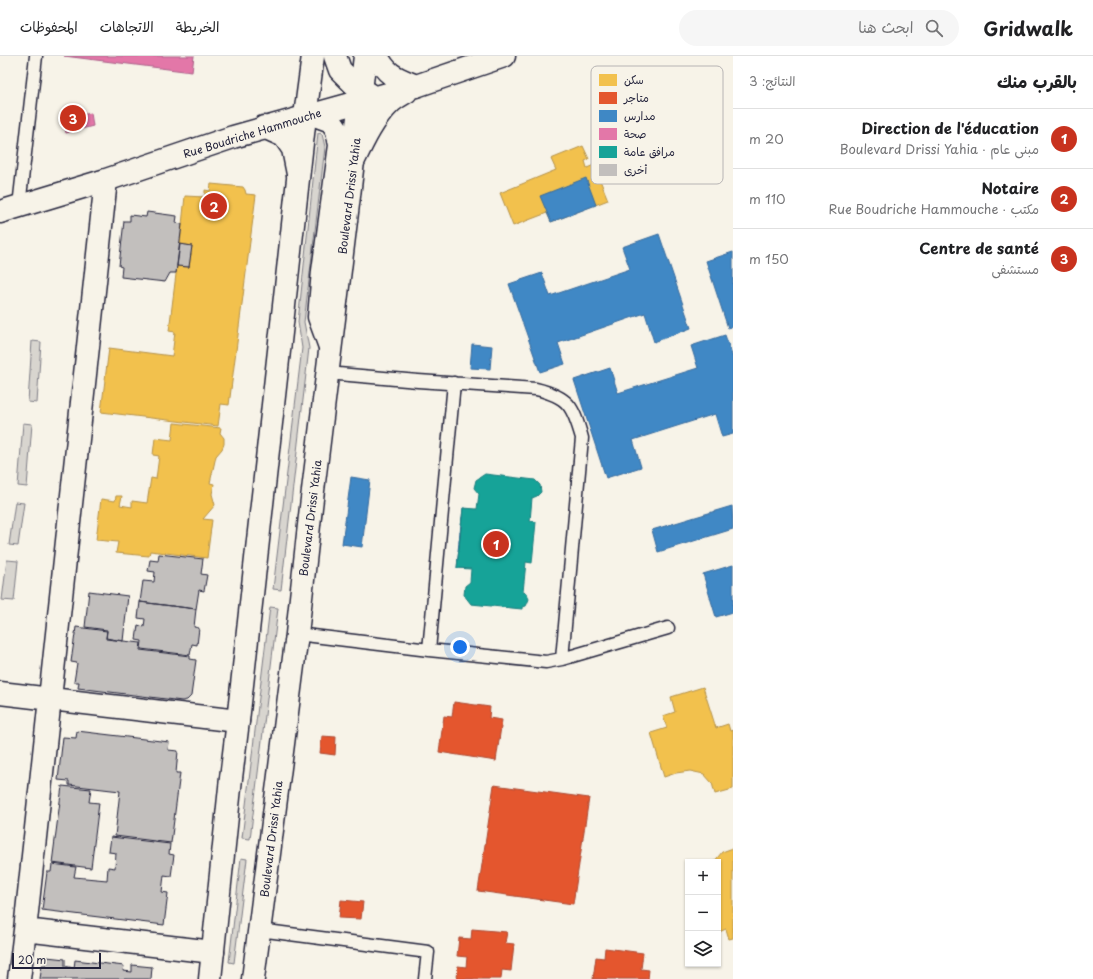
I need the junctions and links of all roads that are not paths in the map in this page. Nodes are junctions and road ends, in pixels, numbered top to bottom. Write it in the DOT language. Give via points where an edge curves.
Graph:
graph roads {
  1 [pos="36,56"];
  2 [pos="313,56"];
  3 [pos="335,56"];
  4 [pos="365,56"];
  5 [pos="378,56"];
  6 [pos="504,56"];
  7 [pos="310,79"];
  8 [pos="416,86"];
  9 [pos="365,95"];
  10 [pos="308,115"];
  11 [pos="264,127"];
  12 [pos="353,163"];
  13 [pos="298,175"];
  14 [pos="106,180"];
  15 [pos="9,209"];
  16 [pos="330,347"];
  17 [pos="327,373"];
  18 [pos="454,383"];
  19 [pos="668,628"];
  20 [pos="297,634"];
  21 [pos="428,650"];
  22 [pos="562,659"];
  23 [pos="0,693"];
  24 [pos="50,699"];
  25 [pos="238,721"];
  26 [pos="25,930"];
  27 [pos="259,930"];
  28 [pos="213,952"];
  29 [pos="19,979"];
  30 [pos="210,979"];
  31 [pos="253,979"];
  32 [pos="425,979"];
  1 -- 15 [label="lane"];
  2 -- 7 [label="street"];
  3 -- 9 [label="street" via="340,70"];
  4 -- 9 [label="street, Boulevard Drissi Yahia"];
  5 -- 8 [label="street" via="393,76"];
  6 -- 8 [label="street, Rue Boudriche Hammouche"];
  7 -- 10 [label="street"];
  7 -- 11 [label="street" via="300,99 289,111"];
  8 -- 9 [label="street, Rue Boudriche Hammouche"];
  8 -- 12 [label="street" via="392,101 380,114"];
  9 -- 10 [label="street, Rue Boudriche Hammouche"];
  9 -- 12 [label="street, Boulevard Drissi Yahia"];
  10 -- 11 [label="street, Rue Boudriche Hammouche"];
  10 -- 13 [label="street"];
  10 -- 16 [label="street" via="331,121 337,130 340,145 319,317"];
  11 -- 13 [label="street" via="284,136 293,149"];
  11 -- 14 [label="street, Rue Boudriche Hammouche"];
  12 -- 16 [label="street, Boulevard Drissi Yahia"];
  13 -- 25 [label="street"];
  14 -- 15 [label="street, Rue Boudriche Hammouche"];
  14 -- 24 [label="street"];
  16 -- 17 [label="street, Boulevard Drissi Yahia"];
  17 -- 18 [label="lane"];
  17 -- 20 [label="street, Boulevard Drissi Yahia"];
  18 -- 21 [label="lane"];
  18 -- 22 [label="lane" via="550,392 564,400 576,417 582,438"];
  19 -- 22 [label="lane"];
  20 -- 21 [label="lane"];
  20 -- 27 [label="street, Boulevard Drissi Yahia"];
  21 -- 22 [label="lane" via="546,662"];
  23 -- 24 [label="street"];
  24 -- 25 [label="street"];
  24 -- 26 [label="street"];
  25 -- 28 [label="street"];
  26 -- 28 [label="street"];
  26 -- 29 [label="street"];
  27 -- 31 [label="street, Boulevard Drissi Yahia"];
  27 -- 32 [label="lane" via="428,952"];
  28 -- 30 [label="street"];
}
